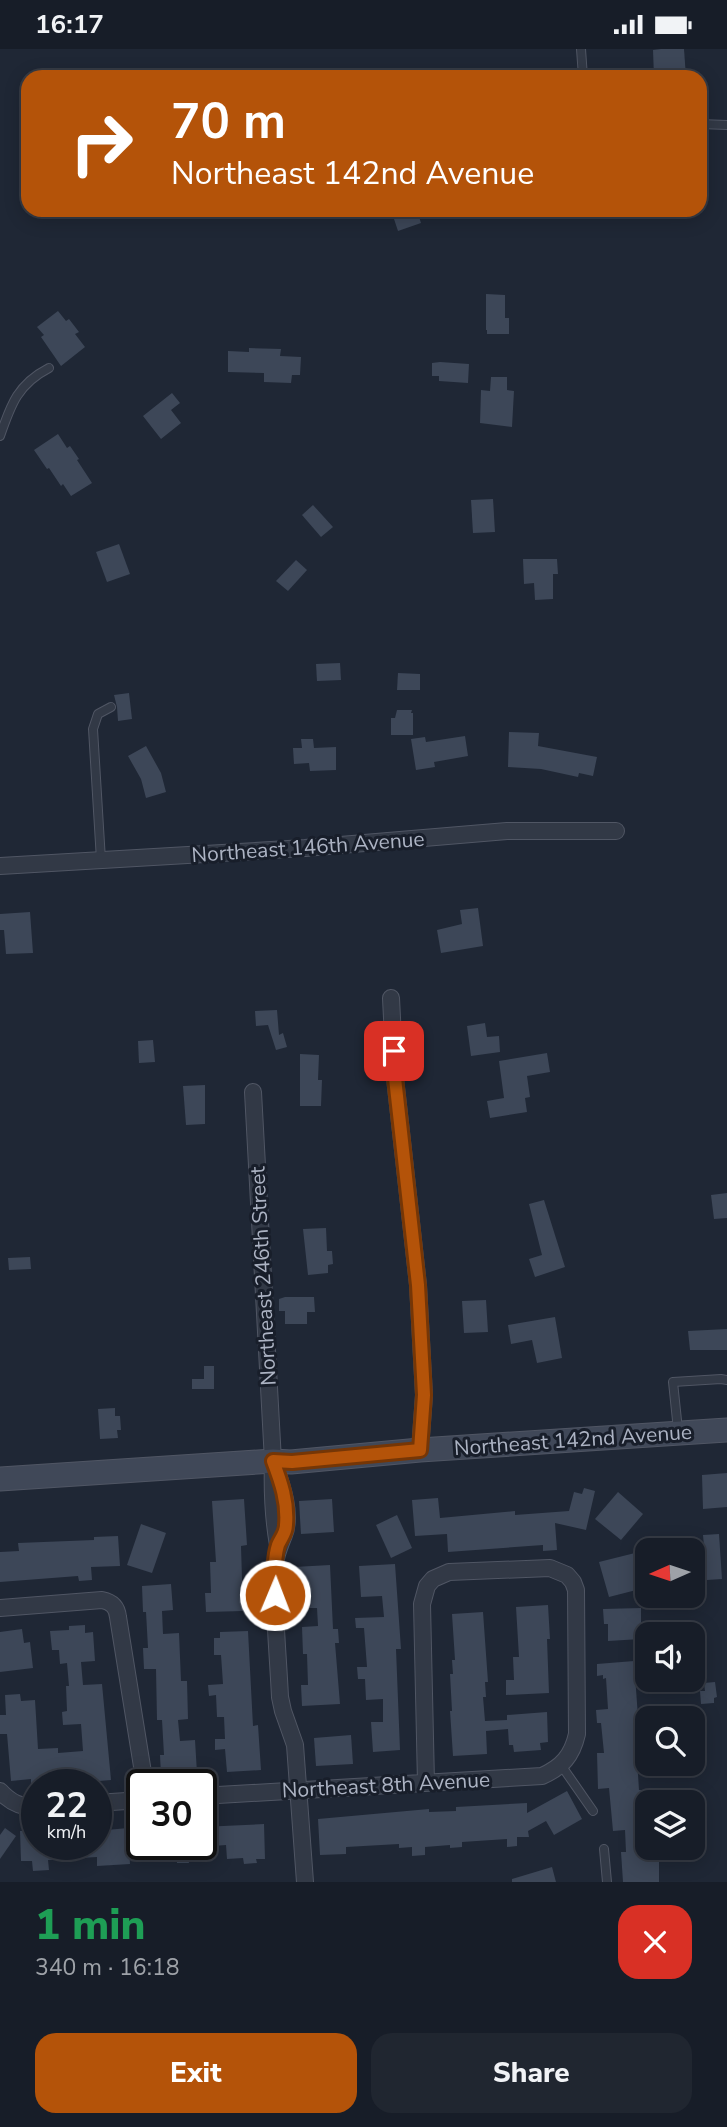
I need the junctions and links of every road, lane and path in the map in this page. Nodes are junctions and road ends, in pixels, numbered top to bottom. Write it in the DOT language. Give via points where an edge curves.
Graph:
graph roads {
  1 [pos="581,49"];
  2 [pos="582,70"];
  3 [pos="707,124"];
  4 [pos="727,125"];
  5 [pos="49,368"];
  6 [pos="0,436"];
  7 [pos="111,707"];
  8 [pos="616,831"];
  9 [pos="101,860"];
  10 [pos="0,866"];
  11 [pos="391,998"];
  12 [pos="253,1092"];
  13 [pos="727,1380"];
  14 [pos="727,1430"];
  15 [pos="678,1433"];
  16 [pos="420,1450"];
  17 [pos="273,1461"];
  18 [pos="0,1479"];
  19 [pos="0,1608"];
  20 [pos="564,1763"];
  21 [pos="142,1769"];
  22 [pos="426,1783"];
  23 [pos="299,1790"];
  24 [pos="4,1795"];
  25 [pos="217,1795"];
  26 [pos="21,1805"];
  27 [pos="593,1811"];
  28 [pos="604,1849"];
  29 [pos="305,1882"];
  30 [pos="607,1882"];
  1 -- 2 [label="lane"];
  3 -- 4 [label="lane"];
  5 -- 6 [label="lane" via="19,390"];
  7 -- 9 [label="lane" via="98,714 93,729"];
  8 -- 9 [label="street, Northeast 146th Avenue" via="507,831"];
  9 -- 10 [label="street, Northeast 146th Avenue"];
  11 -- 16 [label="street" via="395,1078 418,1285 424,1395"];
  12 -- 17 [label="street, Northeast 246th Street"];
  13 -- 15 [label="lane" via="673,1382"];
  14 -- 15 [label="main road, Northeast 142nd Avenue"];
  15 -- 16 [label="main road, Northeast 142nd Avenue"];
  16 -- 17 [label="main road, Northeast 142nd Avenue"];
  17 -- 18 [label="main road, Northeast 142nd Avenue"];
  17 -- 23 [label="street, Northeast 246th Street" via="280,1697 295,1745"];
  19 -- 21 [label="street" via="102,1600 115,1607"];
  20 -- 22 [label="street, Northeast 8th Avenue" via="542,1776"];
  20 -- 22 [label="street" via="577,1734 573,1582 550,1568 449,1572 427,1586 422,1604"];
  20 -- 27 [label="lane"];
  22 -- 23 [label="street, Northeast 8th Avenue"];
  23 -- 25 [label="street, Northeast 8th Avenue"];
  23 -- 29 [label="street, Northeast 246th Street"];
  24 -- 26 [label="street"];
  28 -- 30 [label="lane"];
}
